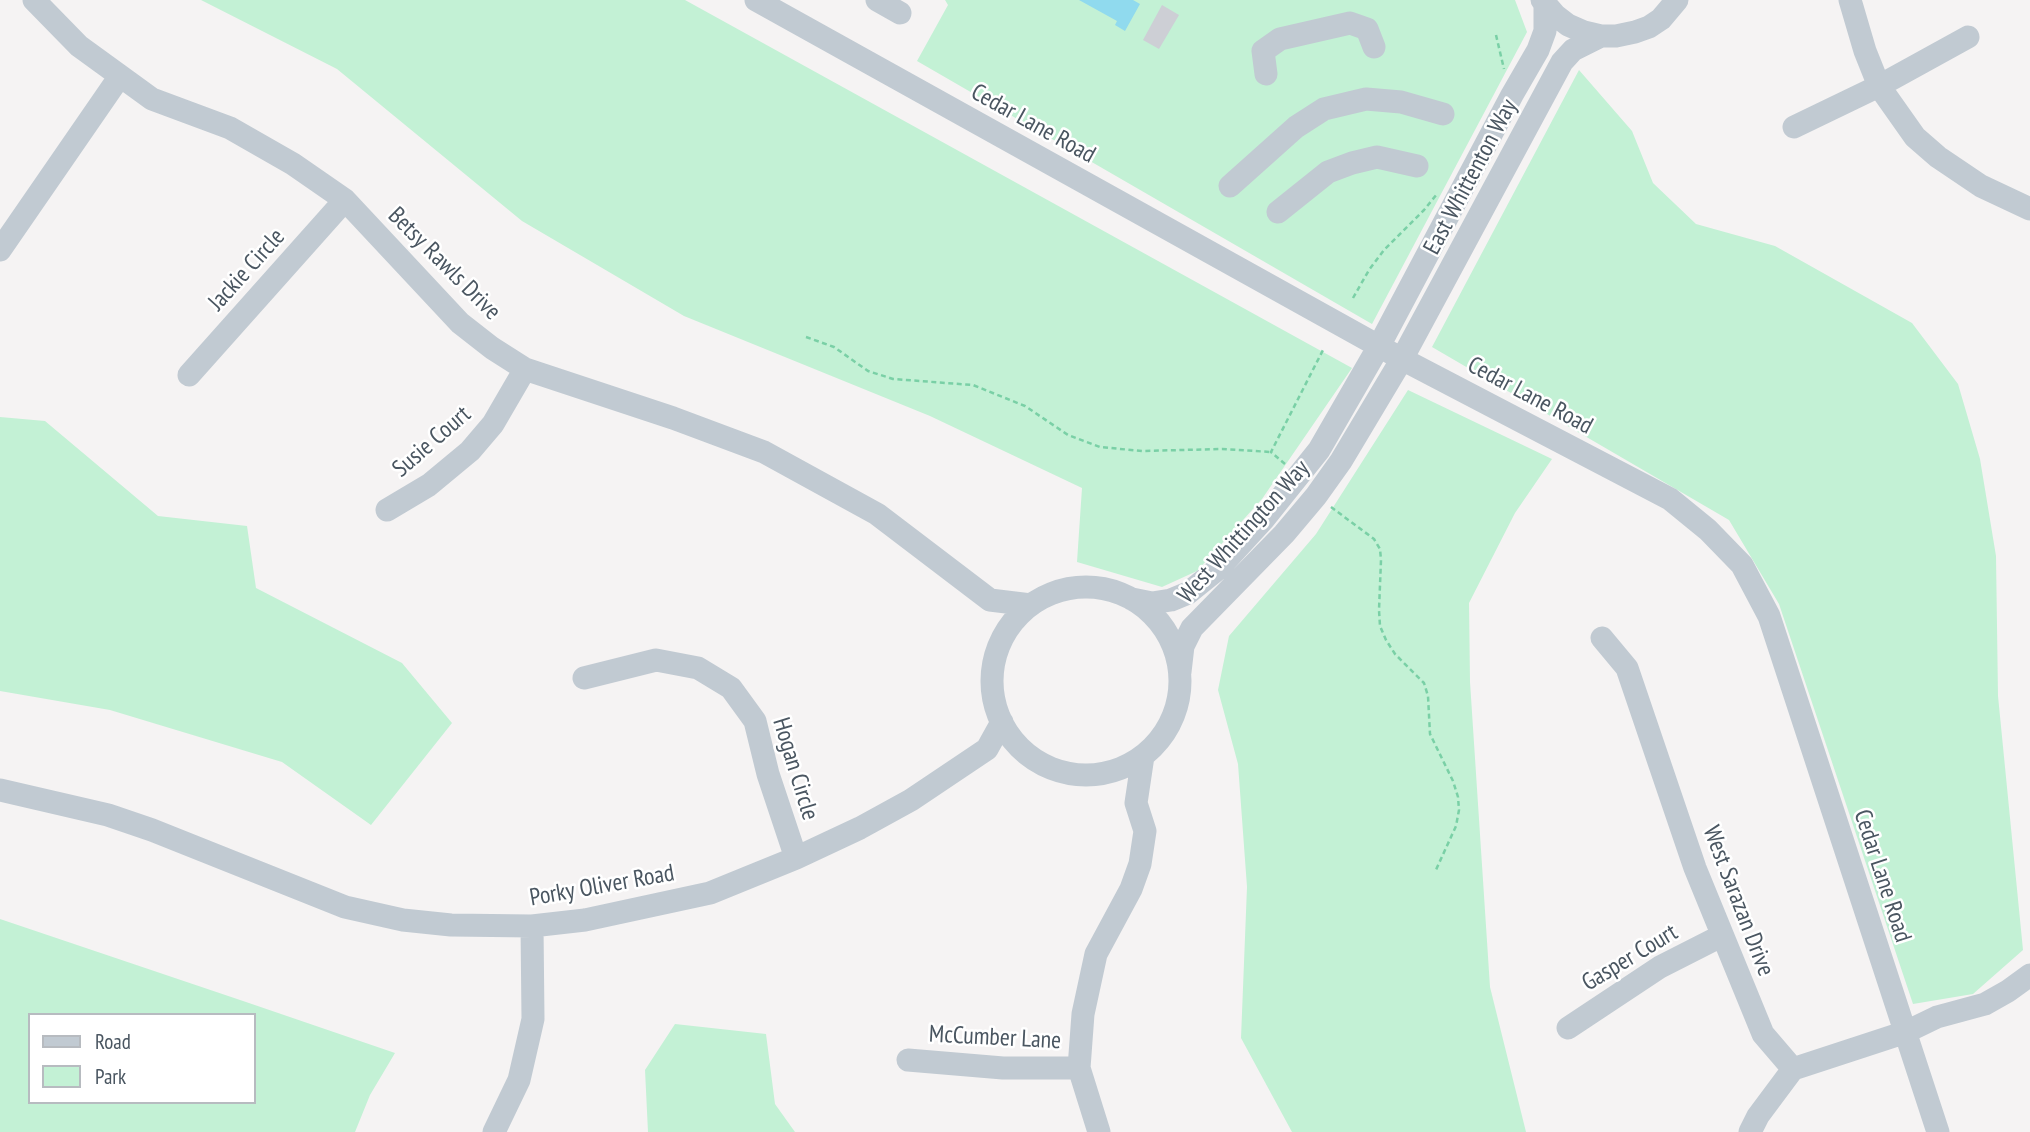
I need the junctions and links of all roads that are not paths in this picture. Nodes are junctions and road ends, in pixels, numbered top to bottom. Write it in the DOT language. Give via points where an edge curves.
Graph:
graph roads {
  1 [pos="34,0"];
  2 [pos="755,0"];
  3 [pos="877,0"];
  4 [pos="1677,0"];
  5 [pos="1850,0"];
  6 [pos="1544,3"];
  7 [pos="900,13"];
  8 [pos="1601,36"];
  9 [pos="1968,37"];
  10 [pos="1374,47"];
  11 [pos="1266,74"];
  12 [pos="120,76"];
  13 [pos="1879,86"];
  14 [pos="1443,114"];
  15 [pos="1794,127"];
  16 [pos="1417,166"];
  17 [pos="1230,186"];
  18 [pos="345,200"];
  19 [pos="2030,209"];
  20 [pos="1278,212"];
  21 [pos="0,250"];
  22 [pos="1379,346"];
  23 [pos="1402,359"];
  24 [pos="525,369"];
  25 [pos="189,375"];
  26 [pos="387,510"];
  27 [pos="1132,599"];
  28 [pos="990,600"];
  29 [pos="1031,606"];
  30 [pos="1004,636"];
  31 [pos="1602,638"];
  32 [pos="1180,673"];
  33 [pos="584,678"];
  34 [pos="1002,722"];
  35 [pos="987,749"];
  36 [pos="1024,751"];
  37 [pos="1143,756"];
  38 [pos="1106,773"];
  39 [pos="0,790"];
  40 [pos="1136,803"];
  41 [pos="796,858"];
  42 [pos="532,926"];
  43 [pos="1721,936"];
  44 [pos="2030,975"];
  45 [pos="1568,1028"];
  46 [pos="1906,1032"];
  47 [pos="908,1060"];
  48 [pos="1079,1068"];
  49 [pos="1793,1069"];
  50 [pos="494,1132"];
  51 [pos="1099,1132"];
  52 [pos="1750,1132"];
  53 [pos="1938,1132"];
  1 -- 12 [label="street, Betsy Rawls Drive" via="79,46"];
  2 -- 22 [label="street, Cedar Lane Road"];
  3 -- 7 [label="street"];
  4 -- 8 [label="street" via="1648,27"];
  5 -- 13 [label="street"];
  6 -- 8 [label="street" via="1568,25"];
  6 -- 22 [label="street, East Whittenton Way" via="1545,31 1538,50"];
  8 -- 23 [label="street, East Whittenton Way" via="1573,50 1562,62"];
  9 -- 13 [label="street"];
  10 -- 11 [label="street" via="1367,29 1350,23 1280,39 1263,51"];
  12 -- 18 [label="street, Betsy Rawls Drive" via="152,99 230,128"];
  12 -- 21 [label="street"];
  13 -- 15 [label="street"];
  13 -- 19 [label="street" via="1915,137 1938,157 1981,186"];
  14 -- 17 [label="street" via="1401,102 1366,99 1324,109 1296,127"];
  16 -- 20 [label="street" via="1377,157 1352,163 1328,172"];
  18 -- 24 [label="street, Betsy Rawls Drive" via="460,323"];
  18 -- 25 [label="street, Jackie Circle"];
  22 -- 23 [label="street, Cedar Lane Road"];
  22 -- 27 [label="street, West Whittington Way" via="1319,450 1219,568 1188,593 1171,600"];
  23 -- 32 [label="street, West Whittington Way" via="1316,496 1192,628 1183,646"];
  23 -- 46 [label="street, Cedar Lane Road" via="1670,499 1742,565 1769,616"];
  24 -- 26 [label="street, Susie Court" via="494,424 470,451 429,485"];
  24 -- 28 [label="street, Betsy Rawls Drive" via="764,452 877,514"];
  27 -- 29 [label="street" via="1082,587 1047,596"];
  27 -- 32 [label="street" via="1168,634"];
  28 -- 29 [label="street, Betsy Rawls Drive"];
  28 -- 30 [label="street"];
  29 -- 30 [label="street"];
  30 -- 34 [label="street" via="993,679"];
  31 -- 43 [label="street, West Sarazan Drive" via="1627,668"];
  32 -- 37 [label="street" via="1175,713"];
  33 -- 41 [label="street, Hogan Circle" via="656,660 698,667 731,688 755,721"];
  34 -- 35 [label="street, Porky Oliver Road"];
  34 -- 36 [label="street"];
  35 -- 36 [label="street"];
  35 -- 41 [label="street, Porky Oliver Road" via="911,800"];
  36 -- 38 [label="street" via="1061,772"];
  37 -- 38 [label="street"];
  37 -- 40 [label="street"];
  38 -- 40 [label="street"];
  39 -- 42 [label="street, Porky Oliver Road" via="108,815 345,907 451,925"];
  40 -- 48 [label="street" via="1145,831 1140,864 1096,954 1083,1014"];
  41 -- 42 [label="street, Porky Oliver Road" via="710,893"];
  42 -- 50 [label="street" via="533,1019 519,1080"];
  43 -- 45 [label="street, Gasper Court" via="1660,967"];
  43 -- 49 [label="street, West Sarazan Drive" via="1763,1034"];
  44 -- 46 [label="street" via="1985,1004 1937,1017"];
  46 -- 49 [label="street"];
  46 -- 53 [label="street, Cedar Lane Road"];
  47 -- 48 [label="street, McCumber Lane" via="1003,1068"];
  48 -- 51 [label="street"];
  49 -- 52 [label="street"];
}
